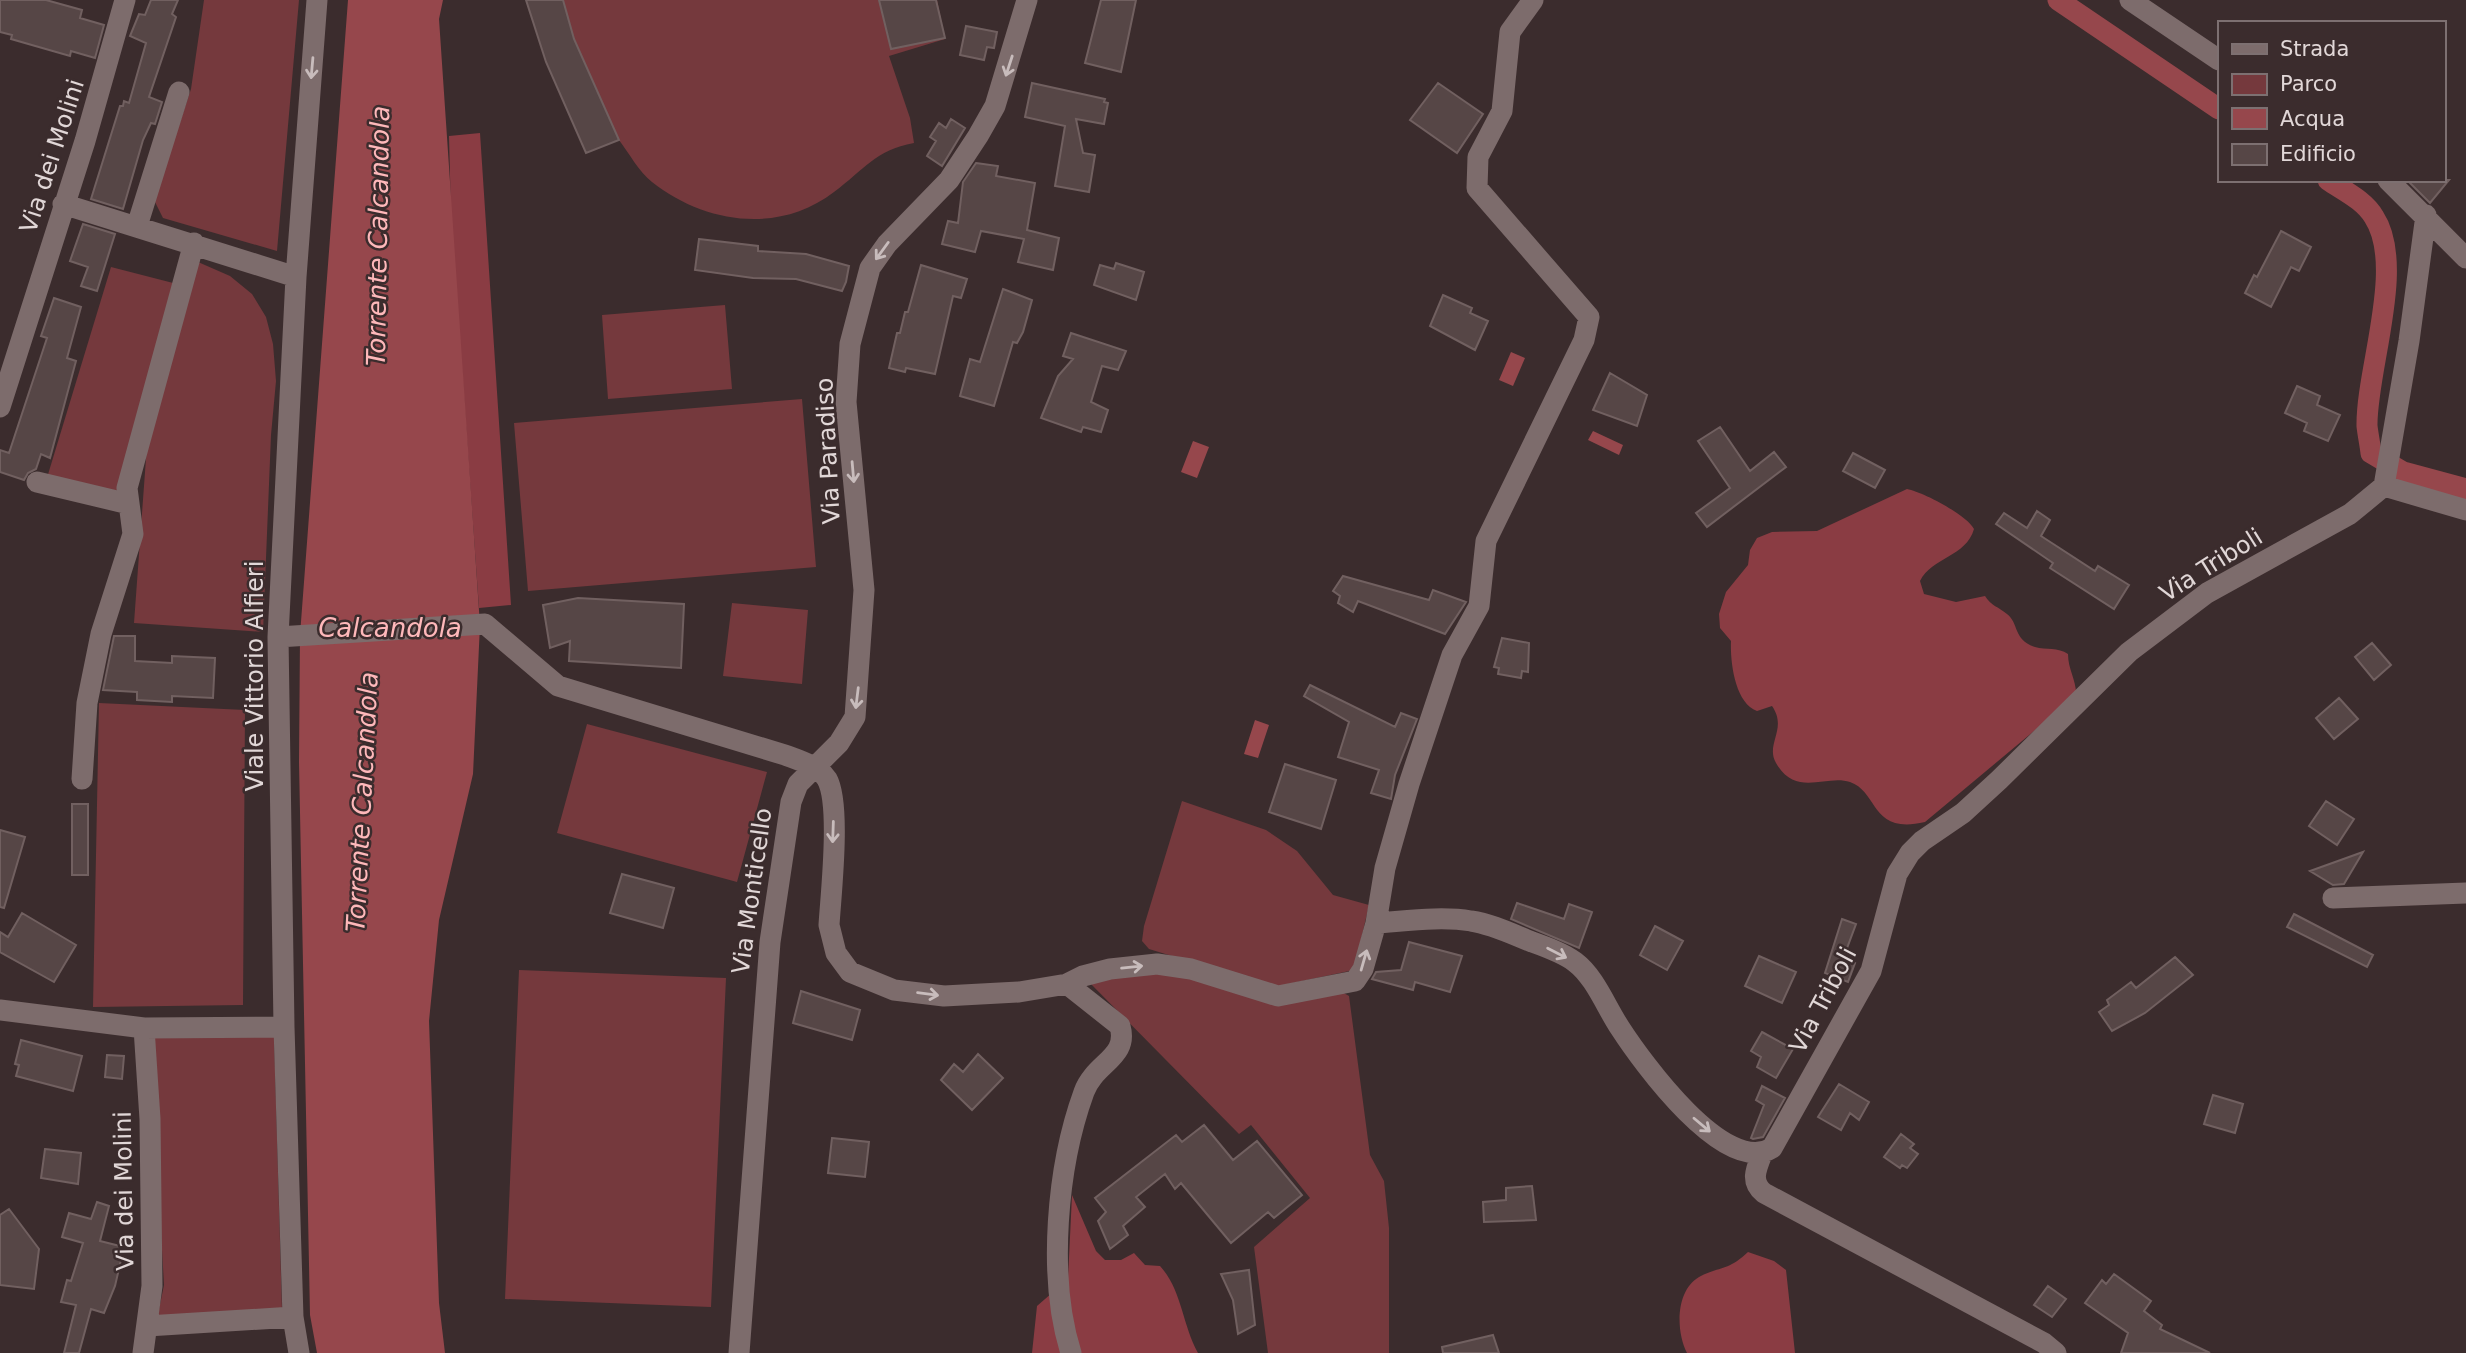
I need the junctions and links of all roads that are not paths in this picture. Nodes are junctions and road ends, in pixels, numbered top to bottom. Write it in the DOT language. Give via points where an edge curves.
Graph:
graph roads {
  1 [pos="125,0"];
  2 [pos="317,0"];
  3 [pos="1027,0"];
  4 [pos="1533,0"];
  5 [pos="2130,0"];
  6 [pos="2218,59"];
  7 [pos="179,92"];
  8 [pos="2390,182"];
  9 [pos="63,204"];
  10 [pos="2426,215"];
  11 [pos="137,226"];
  12 [pos="194,243"];
  13 [pos="2466,258"];
  14 [pos="296,277"];
  15 [pos="0,407"];
  16 [pos="37,482"];
  17 [pos="2386,482"];
  18 [pos="129,504"];
  19 [pos="2466,510"];
  20 [pos="278,637"];
  21 [pos="816,769"];
  22 [pos="82,779"];
  23 [pos="2466,893"];
  24 [pos="2333,898"];
  25 [pos="1376,923"];
  26 [pos="1067,984"];
  27 [pos="0,1010"];
  28 [pos="284,1027"];
  29 [pos="144,1028"];
  30 [pos="1762,1154"];
  31 [pos="293,1317"];
  32 [pos="146,1326"];
  33 [pos="143,1353"];
  34 [pos="299,1353"];
  35 [pos="739,1353"];
  36 [pos="1071,1353"];
  37 [pos="2056,1353"];
  1 -- 9 [label="street, Via dei Molini"];
  2 -- 14 [label="street, Viale Vittorio Alfieri, one-way"];
  3 -- 21 [label="street, Via Paradiso, one-way" via="995,106 978,136 949,180 870,268 850,344 846,401 864,590 859,691 855,718"];
  4 -- 25 [label="street" via="1510,32 1502,111 1478,157 1477,188 1589,317 1584,340 1486,541 1479,606 1452,655 1409,784 1385,868"];
  5 -- 6 [label="street"];
  7 -- 11 [label="street"];
  8 -- 10 [label="street"];
  9 -- 11 [label="street"];
  9 -- 15 [label="street, Via dei Molini"];
  10 -- 13 [label="street"];
  10 -- 17 [label="street"];
  11 -- 12 [label="street"];
  12 -- 14 [label="street"];
  12 -- 18 [label="street" via="127,488"];
  14 -- 20 [label="street, Viale Vittorio Alfieri"];
  16 -- 18 [label="street"];
  17 -- 19 [label="street"];
  17 -- 30 [label="street, Via Triboli" via="2350,514 2207,593 2129,652 1963,814 1910,853 1897,874 1871,971 1772,1148"];
  18 -- 22 [label="street" via="133,534 101,634 87,703"];
  20 -- 21 [label="street" via="485,624 558,686 785,755"];
  20 -- 28 [label="street, Viale Vittorio Alfieri"];
  21 -- 26 [label="street, one-way" via="826,778 833,814 832,943 850,972 894,990 944,996"];
  21 -- 35 [label="street, Via Monticello" via="794,791 778,874 758,1074"];
  23 -- 24 [label="street"];
  26 -- 25 [label="street, one-way" via="1110,969 1157,964 1191,969 1278,996 1327,988 1355,981"];
  25 -- 30 [label="street, one-way" via="1470,920 1576,963 1680,1105 1721,1140"];
  26 -- 36 [label="street" via="1120,1026 1123,1037 1120,1049 1090,1075 1068,1147 1059,1217 1060,1289"];
  27 -- 29 [label="street"];
  28 -- 29 [label="street"];
  28 -- 31 [label="street, Viale Vittorio Alfieri"];
  29 -- 32 [label="street, Via dei Molini" via="152,1224 152,1286"];
  30 -- 37 [label="street" via="1755,1177 1764,1193"];
  31 -- 32 [label="street"];
  31 -- 34 [label="street, Viale Vittorio Alfieri"];
  32 -- 33 [label="street, Via dei Molini"];
}
